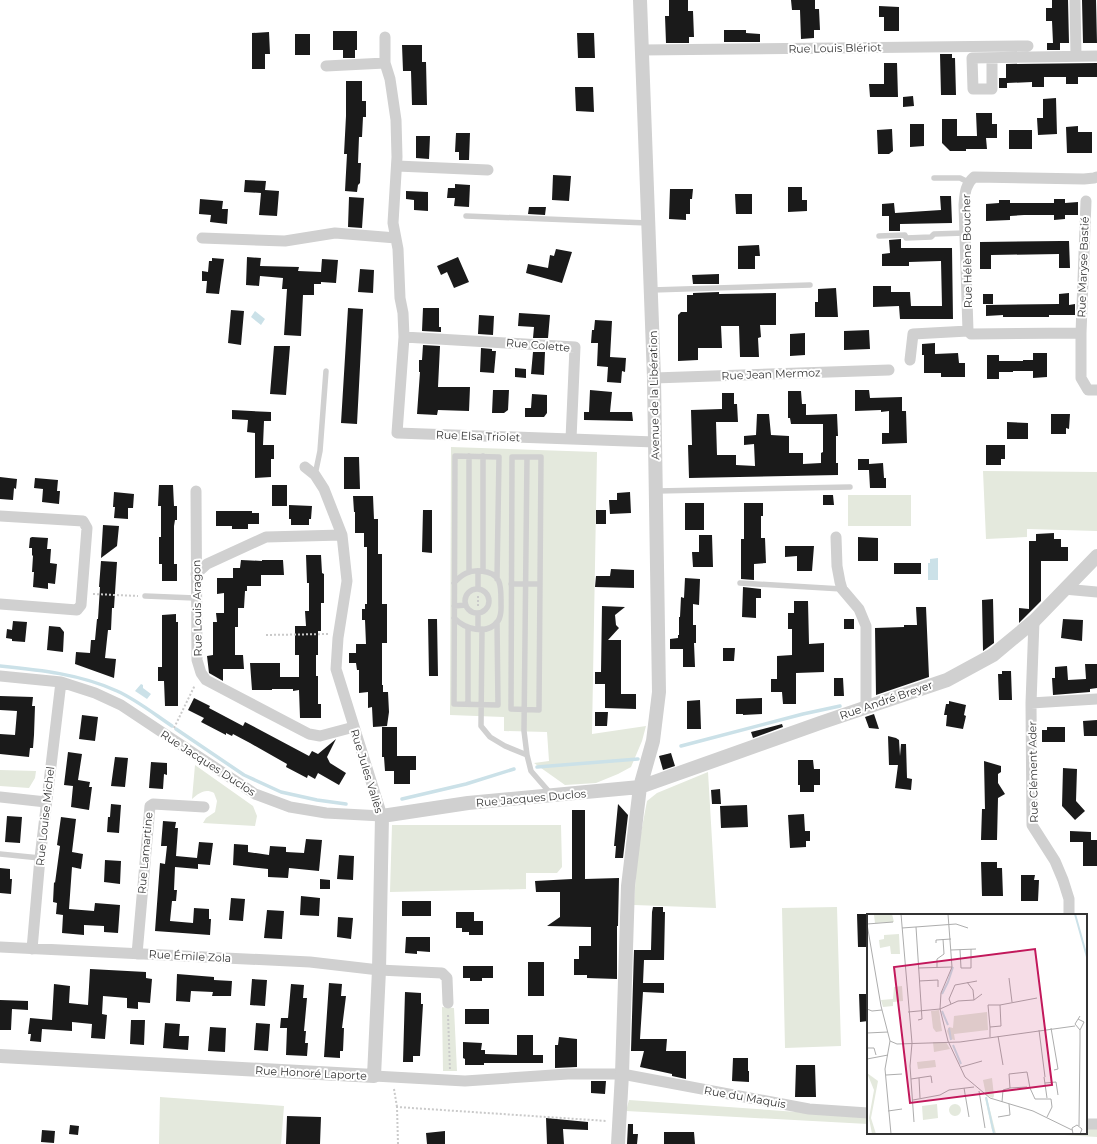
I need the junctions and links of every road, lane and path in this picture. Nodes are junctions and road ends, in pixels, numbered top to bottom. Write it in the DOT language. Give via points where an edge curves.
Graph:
graph roads {
  1 [pos="640,0"];
  2 [pos="1075,0"];
  3 [pos="385,36"];
  4 [pos="1028,46"];
  5 [pos="642,50"];
  6 [pos="1076,56"];
  7 [pos="1097,56"];
  8 [pos="992,58"];
  9 [pos="385,63"];
  10 [pos="326,66"];
  11 [pos="397,166"];
  12 [pos="488,170"];
  13 [pos="1097,177"];
  14 [pos="934,178"];
  15 [pos="968,182"];
  16 [pos="1086,201"];
  17 [pos="466,216"];
  18 [pos="648,223"];
  19 [pos="965,233"];
  20 [pos="879,236"];
  21 [pos="202,238"];
  22 [pos="396,238"];
  23 [pos="810,285"];
  24 [pos="651,290"];
  25 [pos="968,331"];
  26 [pos="1081,333"];
  27 [pos="404,337"];
  28 [pos="910,360"];
  29 [pos="889,370"];
  30 [pos="326,371"];
  31 [pos="654,378"];
  32 [pos="1097,390"];
  33 [pos="571,440"];
  34 [pos="655,442"];
  35 [pos="469,456"];
  36 [pos="483,456"];
  37 [pos="527,457"];
  38 [pos="305,466"];
  39 [pos="315,475"];
  40 [pos="850,487"];
  41 [pos="196,491"];
  42 [pos="657,491"];
  43 [pos="0,516"];
  44 [pos="342,535"];
  45 [pos="836,537"];
  46 [pos="1097,556"];
  47 [pos="469,571"];
  48 [pos="480,571"];
  49 [pos="196,574"];
  50 [pos="497,579"];
  51 [pos="454,583"];
  52 [pos="740,583"];
  53 [pos="511,584"];
  54 [pos="526,584"];
  55 [pos="539,584"];
  56 [pos="478,589"];
  57 [pos="842,589"];
  58 [pos="1064,589"];
  59 [pos="1097,592"];
  60 [pos="82,594"];
  61 [pos="145,596"];
  62 [pos="454,596"];
  63 [pos="466,597"];
  64 [pos="196,598"];
  65 [pos="489,601"];
  66 [pos="501,601"];
  67 [pos="0,604"];
  68 [pos="466,605"];
  69 [pos="454,606"];
  70 [pos="478,613"];
  71 [pos="454,618"];
  72 [pos="1034,621"];
  73 [pos="497,622"];
  74 [pos="468,628"];
  75 [pos="480,629"];
  76 [pos="339,634"];
  77 [pos="266,635"];
  78 [pos="201,673"];
  79 [pos="0,676"];
  80 [pos="61,682"];
  81 [pos="1097,699"];
  82 [pos="1031,703"];
  83 [pos="468,704"];
  84 [pos="481,704"];
  85 [pos="866,707"];
  86 [pos="525,710"];
  87 [pos="354,727"];
  88 [pos="168,737"];
  89 [pos="527,755"];
  90 [pos="640,787"];
  91 [pos="552,796"];
  92 [pos="0,797"];
  93 [pos="46,802"];
  94 [pos="204,807"];
  95 [pos="382,816"];
  96 [pos="0,854"];
  97 [pos="40,858"];
  98 [pos="1069,914"];
  99 [pos="0,947"];
  100 [pos="32,949"];
  101 [pos="136,954"];
  102 [pos="379,970"];
  103 [pos="448,1003"];
  104 [pos="0,1056"];
  105 [pos="622,1074"];
  106 [pos="374,1076"];
  107 [pos="393,1078"];
  108 [pos="450,1081"];
  109 [pos="397,1107"];
  110 [pos="867,1112"];
  111 [pos="620,1122"];
  112 [pos="398,1144"];
  113 [pos="618,1144"];
  1 -- 5 [label="street, Avenue de la Libération"];
  2 -- 6 [label="street"];
  3 -- 9 [label="street, Rue Elsa Triolet"];
  4 -- 5 [label="street, Rue Louis Blériot"];
  5 -- 18 [label="street, Avenue de la Libération"];
  6 -- 7 [label="street"];
  6 -- 8 [label="street"];
  9 -- 10 [label="street"];
  9 -- 11 [label="street, Rue Elsa Triolet" via="396,120"];
  11 -- 12 [label="street"];
  11 -- 22 [label="street, Rue Elsa Triolet" via="394,223"];
  13 -- 15 [label="street, Rue Hélène Boucher" via="974,177"];
  14 -- 15 [label="lane" via="960,178"];
  15 -- 19 [label="street, Rue Hélène Boucher" via="965,190"];
  16 -- 26 [label="street, Rue Maryse Bastié"];
  17 -- 18 [label="lane"];
  18 -- 24 [label="street, Avenue de la Libération"];
  19 -- 20 [label="lane" via="906,238 905,235"];
  19 -- 25 [label="street, Rue Hélène Boucher"];
  21 -- 22 [label="street" via="285,241 335,232"];
  22 -- 27 [label="street, Rue Elsa Triolet"];
  23 -- 24 [label="lane"];
  24 -- 31 [label="street, Avenue de la Libération"];
  25 -- 26 [label="street" via="971,334"];
  25 -- 28 [label="street" via="913,334"];
  26 -- 32 [label="street" via="1081,378 1088,390"];
  27 -- 33 [label="street, Rue Colette" via="575,346"];
  27 -- 33 [label="street, Rue Elsa Triolet" via="397,433"];
  29 -- 31 [label="street, Rue Jean Mermoz"];
  30 -- 39 [label="lane" via="320,451"];
  31 -- 34 [label="street, Avenue de la Libération"];
  33 -- 34 [label="street, Rue Elsa Triolet"];
  34 -- 42 [label="street, Avenue de la Libération"];
  35 -- 36 [label="lane"];
  35 -- 47 [label="lane"];
  35 -- 51 [label="lane" via="455,456"];
  36 -- 48 [label="lane"];
  36 -- 50 [label="lane" via="499,457"];
  37 -- 53 [label="lane" via="512,457"];
  37 -- 54 [label="lane"];
  37 -- 55 [label="lane" via="541,457"];
  38 -- 39 [label="street, Rue Jules Vallès"];
  39 -- 44 [label="street, Rue Jules Vallès" via="324,489"];
  40 -- 42 [label="lane"];
  41 -- 49 [label="street, Rue Louis Aragon"];
  42 -- 90 [label="street, Avenue de la Libération" via="659,692 653,742"];
  43 -- 60 [label="street" via="83,521 87,528"];
  44 -- 49 [label="street" via="266,537 207,564"];
  44 -- 76 [label="street, Rue Jules Vallès" via="347,581"];
  45 -- 57 [label="street" via="837,566"];
  46 -- 58 [label="street, Rue André Breyer"];
  47 -- 48 [label="lane"];
  47 -- 51 [label="lane"];
  48 -- 50 [label="lane" via="493,574"];
  48 -- 56 [label="lane"];
  49 -- 64 [label="street, Rue Louis Aragon"];
  50 -- 66 [label="lane" via="501,585"];
  51 -- 62 [label="lane"];
  52 -- 57 [label="lane"];
  53 -- 54 [label="lane"];
  53 -- 86 [label="lane" via="511,709"];
  54 -- 55 [label="lane"];
  54 -- 86 [label="lane"];
  55 -- 86 [label="lane" via="539,710"];
  56 -- 63 [label="lane" via="471,591"];
  56 -- 65 [label="lane" via="486,593"];
  56 -- 70 [label="path"];
  57 -- 85 [label="street" via="859,609 866,626"];
  58 -- 59 [label="street"];
  58 -- 72 [label="street, Rue André Breyer"];
  60 -- 61 [label="path"];
  60 -- 67 [label="street" via="76,610"];
  61 -- 64 [label="lane"];
  62 -- 63 [label="lane"];
  62 -- 69 [label="lane"];
  63 -- 68 [label="lane"];
  64 -- 78 [label="street, Rue Louis Aragon" via="197,660"];
  65 -- 66 [label="lane"];
  65 -- 70 [label="lane" via="487,608"];
  66 -- 73 [label="lane" via="501,614"];
  68 -- 69 [label="lane"];
  68 -- 70 [label="lane" via="472,612"];
  69 -- 71 [label="lane"];
  70 -- 75 [label="lane"];
  71 -- 74 [label="lane"];
  71 -- 83 [label="lane" via="454,704"];
  72 -- 82 [label="street, Rue Clément Ader"];
  72 -- 85 [label="street, Rue André Breyer" via="993,655 947,680"];
  73 -- 75 [label="lane"];
  73 -- 84 [label="lane" via="498,705"];
  74 -- 75 [label="lane"];
  74 -- 83 [label="lane"];
  75 -- 84 [label="lane"];
  76 -- 77 [label="path"];
  76 -- 87 [label="street, Rue Jules Vallès" via="336,669"];
  78 -- 87 [label="street" via="206,680 310,734 320,736"];
  78 -- 88 [label="path"];
  79 -- 80 [label="street, Rue Jacques Duclos"];
  80 -- 88 [label="street, Rue Jacques Duclos" via="95,693 121,706"];
  80 -- 93 [label="street, Rue Louise Michel"];
  81 -- 82 [label="street"];
  82 -- 98 [label="street, Rue Clément Ader" via="1032,825 1055,861 1063,880 1069,899"];
  83 -- 84 [label="lane"];
  84 -- 89 [label="lane" via="481,726 490,737"];
  85 -- 90 [label="street, Rue André Breyer"];
  86 -- 89 [label="lane"];
  87 -- 95 [label="street, Rue Jules Vallès"];
  88 -- 95 [label="street, Rue Jacques Duclos" via="255,794 290,807 326,813"];
  89 -- 91 [label="lane" via="531,770"];
  90 -- 91 [label="street, Rue Jacques Duclos"];
  90 -- 105 [label="street, Avenue de la Libération" via="628,886"];
  91 -- 95 [label="street, Rue Jacques Duclos" via="468,803"];
  92 -- 93 [label="street"];
  93 -- 97 [label="street, Rue Louise Michel"];
  94 -- 101 [label="street, Rue Lamartine" via="153,804 150,806"];
  95 -- 102 [label="street, Rue Jules Vallès"];
  96 -- 97 [label="lane"];
  97 -- 100 [label="street, Rue Louise Michel"];
  99 -- 100 [label="street, Rue Émile Zola"];
  100 -- 101 [label="street, Rue Émile Zola"];
  101 -- 102 [label="street, Rue Émile Zola" via="310,962"];
  102 -- 103 [label="street, Rue Émile Zola" via="442,973 447,978"];
  102 -- 106 [label="street, Rue Jules Vallès"];
  103 -- 108 [label="path"];
  104 -- 106 [label="street, Rue Honoré Laporte"];
  105 -- 108 [label="street, Rue Honoré Laporte" via="568,1074"];
  105 -- 110 [label="street, Rue du Maquis" via="809,1109"];
  105 -- 111 [label="street, Avenue de la Libération"];
  106 -- 107 [label="street, Rue Honoré Laporte"];
  107 -- 108 [label="street, Rue Honoré Laporte"];
  107 -- 109 [label="path"];
  109 -- 111 [label="path"];
  109 -- 112 [label="path"];
  111 -- 113 [label="street, Avenue de la Libération"];
}
